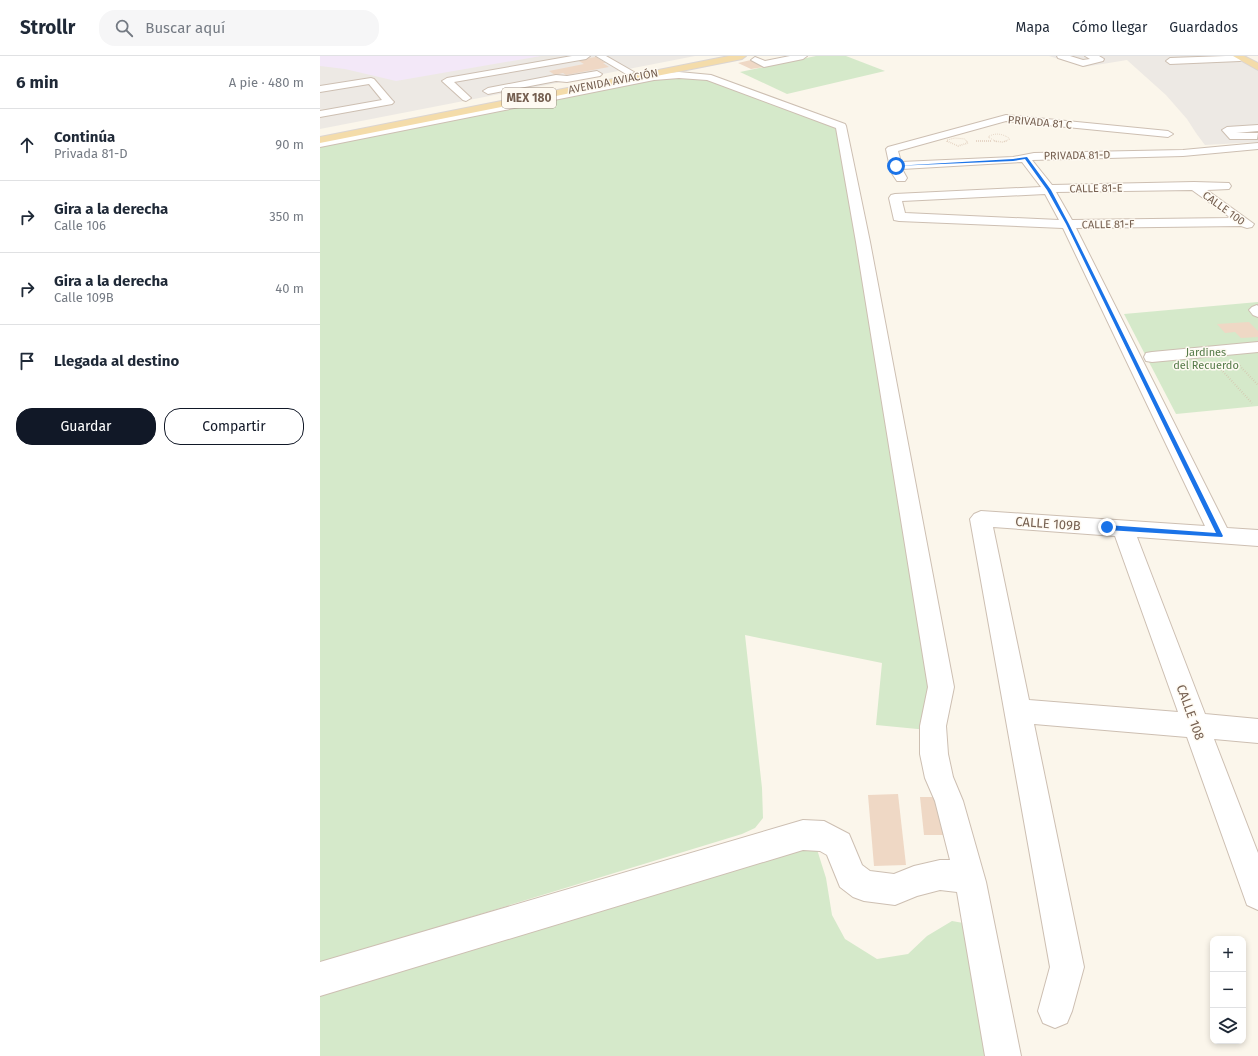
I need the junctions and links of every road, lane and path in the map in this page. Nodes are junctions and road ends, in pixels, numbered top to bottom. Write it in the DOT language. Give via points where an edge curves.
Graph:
graph roads {
  1 [pos="586,56"];
  2 [pos="600,56"];
  3 [pos="714,56"];
  4 [pos="738,56"];
  5 [pos="772,56"];
  6 [pos="803,56"];
  7 [pos="1061,56"];
  8 [pos="1088,56"];
  9 [pos="1242,57"];
  10 [pos="1170,61"];
  11 [pos="1258,61"];
  12 [pos="1258,67"];
  13 [pos="626,71"];
  14 [pos="548,73"];
  15 [pos="530,76"];
  16 [pos="538,82"];
  17 [pos="479,85"];
  18 [pos="506,88"];
  19 [pos="320,89"];
  20 [pos="488,91"];
  21 [pos="515,95"];
  22 [pos="466,98"];
  23 [pos="320,114"];
  24 [pos="1258,128"];
  25 [pos="320,132"];
  26 [pos="1258,136"];
  27 [pos="320,140"];
  28 [pos="974,140"];
  29 [pos="967,141"];
  30 [pos="970,141"];
  31 [pos="994,141"];
  32 [pos="320,144"];
  33 [pos="1258,146"];
  34 [pos="1183,153"];
  35 [pos="1025,158"];
  36 [pos="896,166"];
  37 [pos="902,178"];
  38 [pos="1194,186"];
  39 [pos="1225,186"];
  40 [pos="1049,190"];
  41 [pos="900,217"];
  42 [pos="1068,224"];
  43 [pos="1250,226"];
  44 [pos="1258,347"];
  45 [pos="1152,357"];
  46 [pos="1235,361"];
  47 [pos="1216,364"];
  48 [pos="1258,385"];
  49 [pos="1252,403"];
  50 [pos="1123,529"];
  51 [pos="1220,536"];
  52 [pos="1258,538"];
  53 [pos="1019,711"];
  54 [pos="1196,726"];
  55 [pos="1258,731"];
  56 [pos="971,882"];
  57 [pos="1258,894"];
  58 [pos="320,979"];
  59 [pos="1055,1011"];
  60 [pos="1003,1056"];
  1 -- 22 [label="street" via="447,81"];
  2 -- 13 [label="street"];
  3 -- 13 [label="main road, AVENIDA AVIACIÓN / MEX 180"];
  4 -- 27 [label="main road, AVENIDA AVIACIÓN / MEX 180"];
  5 -- 6 [label="street" via="755,60 764,64"];
  7 -- 8 [label="street" via="1083,63 1100,59"];
  9 -- 10 [label="street"];
  9 -- 11 [label="main road"];
  9 -- 12 [label="main road"];
  13 -- 16 [label="street"];
  13 -- 21 [label="main road, AVENIDA AVIACIÓN / MEX 180"];
  14 -- 15 [label="street"];
  15 -- 16 [label="street"];
  15 -- 17 [label="street"];
  16 -- 18 [label="street"];
  18 -- 20 [label="street"];
  18 -- 21 [label="street"];
  19 -- 23 [label="street" via="371,81 389,102"];
  21 -- 25 [label="main road, AVENIDA AVIACIÓN / MEX 180"];
  24 -- 26 [label="street" via="1227,130 1234,137"];
  28 -- 31 [label="path"];
  29 -- 30 [label="path"];
  31 -- 31 [label="path" via="1004,142 1010,139 993,134 989,139"];
  32 -- 56 [label="street" via="654,77 679,75 708,77 841,126 941,687 933,726 934,754"];
  33 -- 34 [label="street, PRIVADA 81-D"];
  34 -- 35 [label="street, PRIVADA 81-D"];
  34 -- 36 [label="street, PRIVADA 81 C" via="1167,128 1006,118 892,149"];
  35 -- 36 [label="street, PRIVADA 81-D"];
  35 -- 40 [label="street"];
  36 -- 37 [label="street"];
  38 -- 39 [label="street, CALLE 81-E"];
  38 -- 40 [label="street, CALLE 81-E"];
  38 -- 43 [label="street, CALLE 100"];
  40 -- 41 [label="street, CALLE 81-E" via="895,198"];
  40 -- 42 [label="street"];
  41 -- 42 [label="street, CALLE 81-F"];
  42 -- 43 [label="street, CALLE 81-F"];
  42 -- 51 [label="street"];
  44 -- 45 [label="street"];
  46 -- 48 [label="path"];
  47 -- 49 [label="path"];
  50 -- 51 [label="street, CALLE 109B"];
  50 -- 53 [label="street, CALLE 109B" via="981,519"];
  50 -- 54 [label="street, CALLE 108"];
  51 -- 52 [label="street, CALLE 109B"];
  53 -- 54 [label="street"];
  53 -- 59 [label="street" via="1067,967"];
  54 -- 55 [label="street"];
  54 -- 57 [label="street, CALLE 108"];
  56 -- 58 [label="street" via="956,876 940,875 914,881 895,890 864,886 851,876 838,845 824,836 803,835"];
  56 -- 60 [label="street"];
}
